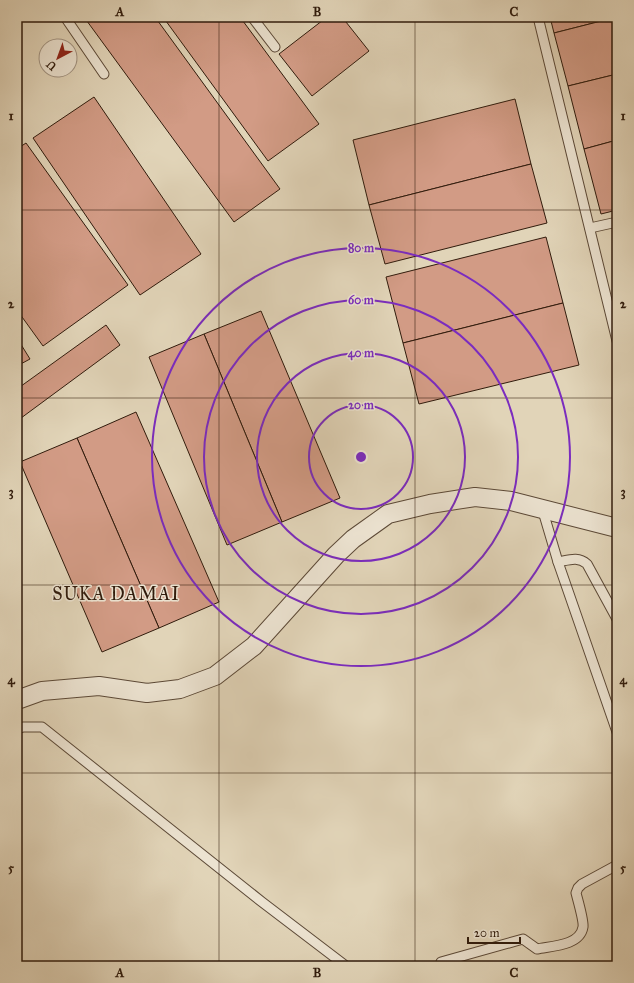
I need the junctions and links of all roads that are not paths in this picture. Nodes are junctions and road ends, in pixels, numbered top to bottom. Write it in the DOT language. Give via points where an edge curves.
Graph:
graph roads {
  1 [pos="65,17"];
  2 [pos="252,17"];
  3 [pos="538,17"];
  4 [pos="274,47"];
  5 [pos="104,74"];
  6 [pos="617,222"];
  7 [pos="590,228"];
  8 [pos="617,341"];
  9 [pos="542,508"];
  10 [pos="617,528"];
  11 [pos="558,562"];
  12 [pos="617,619"];
  13 [pos="17,700"];
  14 [pos="17,729"];
  15 [pos="617,732"];
  16 [pos="617,866"];
  17 [pos="441,962"];
  18 [pos="346,966"];
  1 -- 5 [label="lane"];
  2 -- 4 [label="lane"];
  3 -- 7 [label="lane"];
  6 -- 7 [label="lane"];
  7 -- 8 [label="lane"];
  9 -- 10 [label="street"];
  9 -- 11 [label="lane"];
  9 -- 13 [label="street" via="475,497 388,514 347,544 254,646 215,676 173,690 147,693 99,686 42,691"];
  11 -- 12 [label="lane" via="576,558 583,560"];
  11 -- 15 [label="lane"];
  14 -- 18 [label="lane" via="42,727"];
  16 -- 17 [label="lane" via="578,888 576,893 583,926 581,934 576,939 537,949 523,939"];
}
